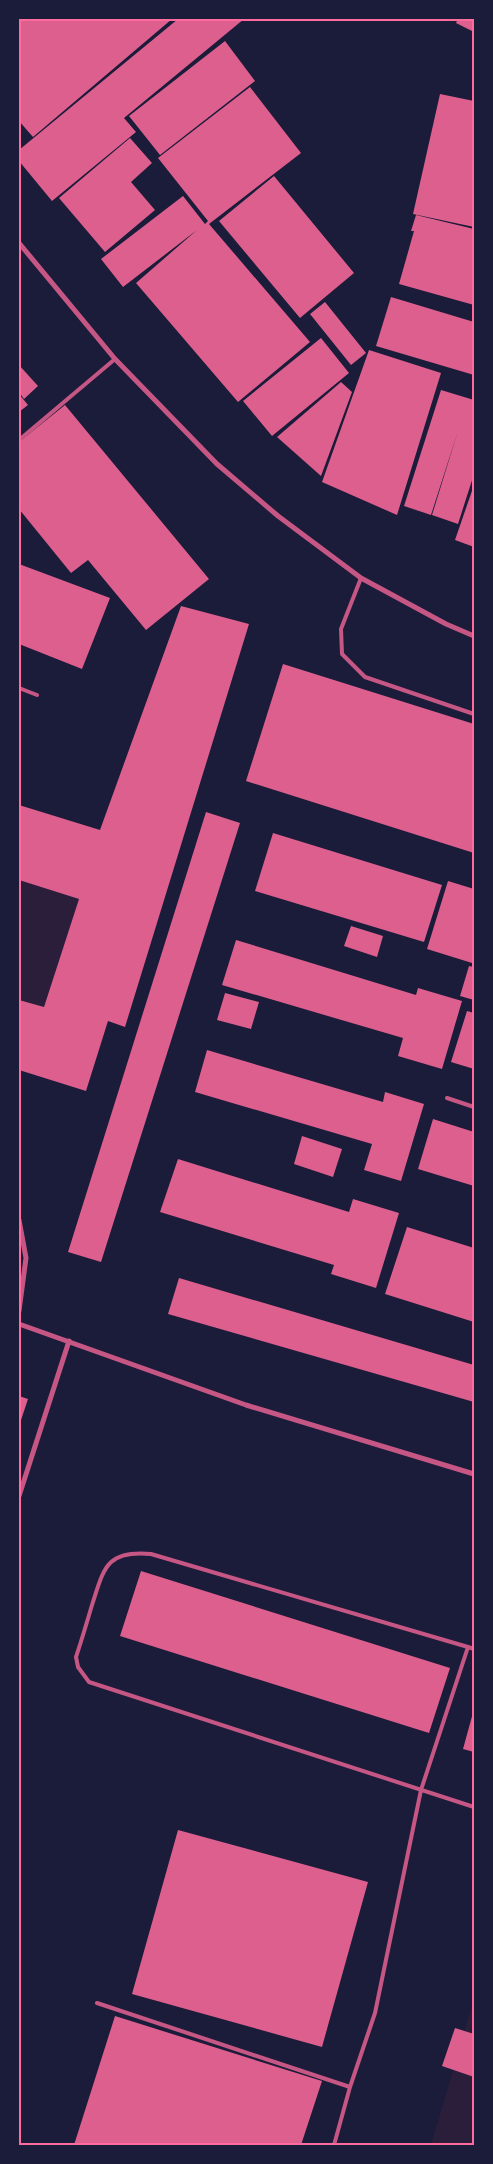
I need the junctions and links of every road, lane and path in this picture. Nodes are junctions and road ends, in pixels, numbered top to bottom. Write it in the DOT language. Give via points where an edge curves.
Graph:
graph roads {
  1 [pos="19,243"];
  2 [pos="114,359"];
  3 [pos="19,440"];
  4 [pos="360,578"];
  5 [pos="474,636"];
  6 [pos="19,688"];
  7 [pos="37,695"];
  8 [pos="474,714"];
  9 [pos="447,1098"];
  10 [pos="474,1106"];
  11 [pos="19,1220"];
  12 [pos="19,1311"];
  13 [pos="19,1324"];
  14 [pos="69,1341"];
  15 [pos="474,1474"];
  16 [pos="19,1496"];
  17 [pos="468,1647"];
  18 [pos="474,1649"];
  19 [pos="421,1790"];
  20 [pos="474,1807"];
  21 [pos="97,2003"];
  22 [pos="350,2088"];
  23 [pos="334,2145"];
  24 [pos="444,2145"];
  25 [pos="455,2145"];
  1 -- 2 [label="street"];
  2 -- 3 [label="lane"];
  2 -- 4 [label="street" via="217,464 278,516"];
  4 -- 5 [label="street"];
  4 -- 8 [label="lane" via="341,629 342,654 365,677"];
  6 -- 7 [label="lane"];
  9 -- 10 [label="lane"];
  11 -- 12 [label="street" via="26,1258"];
  13 -- 14 [label="street"];
  14 -- 15 [label="street" via="246,1406"];
  14 -- 16 [label="street"];
  17 -- 18 [label="lane"];
  17 -- 19 [label="lane"];
  17 -- 19 [label="lane" via="151,1554 133,1553 115,1559 103,1570 76,1657 78,1667 88,1682"];
  19 -- 20 [label="lane"];
  19 -- 22 [label="lane" via="375,2013"];
  21 -- 22 [label="lane"];
  22 -- 23 [label="lane"];
  24 -- 25 [label="lane"];
}
